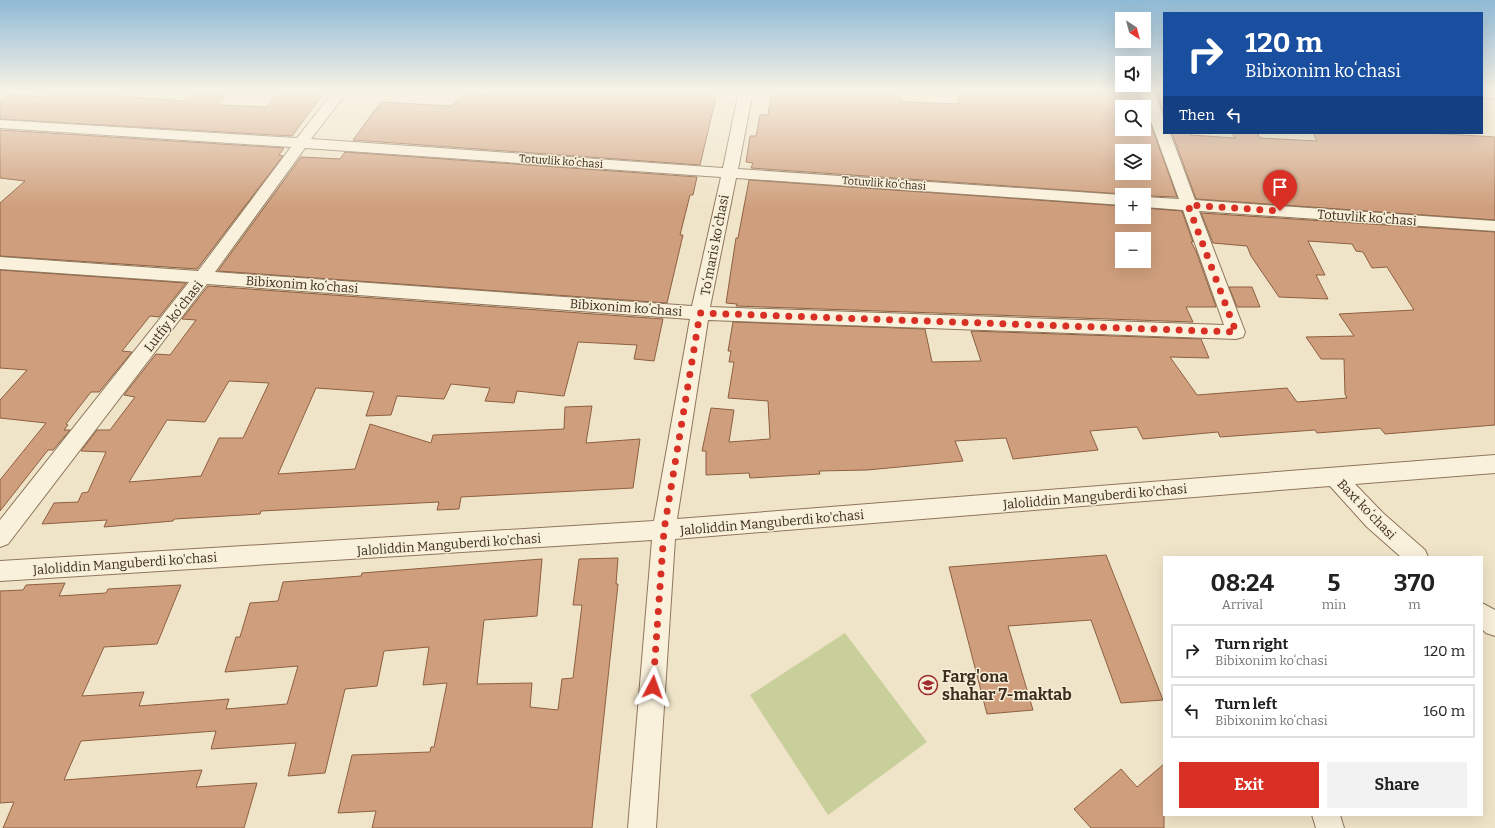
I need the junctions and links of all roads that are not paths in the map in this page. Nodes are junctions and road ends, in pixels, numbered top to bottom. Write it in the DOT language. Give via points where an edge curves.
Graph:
graph roads {
  1 [pos="89,130"];
  2 [pos="311,130"];
  3 [pos="738,130"];
  4 [pos="1160,130"];
  5 [pos="301,143"];
  6 [pos="729,172"];
  7 [pos="1115,200"];
  8 [pos="1151,202"];
  9 [pos="1188,205"];
  10 [pos="1495,226"];
  11 [pos="0,263"];
  12 [pos="203,277"];
  13 [pos="700,313"];
  14 [pos="1495,464"];
  15 [pos="1335,477"];
  16 [pos="664,530"];
  17 [pos="0,537"];
  18 [pos="1416,556"];
  19 [pos="0,571"];
  20 [pos="1326,816"];
  21 [pos="642,828"];
  22 [pos="1330,828"];
  1 -- 5 [label="street, Totuvlik koʻchasi"];
  2 -- 5 [label="street, Lutfiy koʻchasi"];
  3 -- 6 [label="street, Toʻmaris koʻchasi"];
  4 -- 9 [label="street"];
  5 -- 6 [label="street, Totuvlik koʻchasi"];
  5 -- 12 [label="street, Lutfiy koʻchasi"];
  6 -- 7 [label="street, Totuvlik koʻchasi"];
  6 -- 13 [label="street, Toʻmaris koʻchasi"];
  8 -- 9 [label="street, Totuvlik koʻchasi"];
  9 -- 10 [label="street, Totuvlik koʻchasi"];
  9 -- 13 [label="street, Bibixonim koʻchasi" via="1236,332"];
  11 -- 12 [label="street, Bibixonim koʻchasi"];
  12 -- 13 [label="street, Bibixonim koʻchasi"];
  12 -- 17 [label="street, Lutfiy koʻchasi"];
  13 -- 16 [label="street, Toʻmaris koʻchasi"];
  14 -- 15 [label="street, Jaloliddin Manguberdi ko'chasi"];
  15 -- 16 [label="street, Jaloliddin Manguberdi ko'chasi"];
  15 -- 18 [label="street, Baxt koʻchasi" via="1375,520"];
  16 -- 19 [label="street, Jaloliddin Manguberdi ko'chasi"];
  16 -- 21 [label="street, Toʻmaris koʻchasi"];
  20 -- 22 [label="street"];
}
